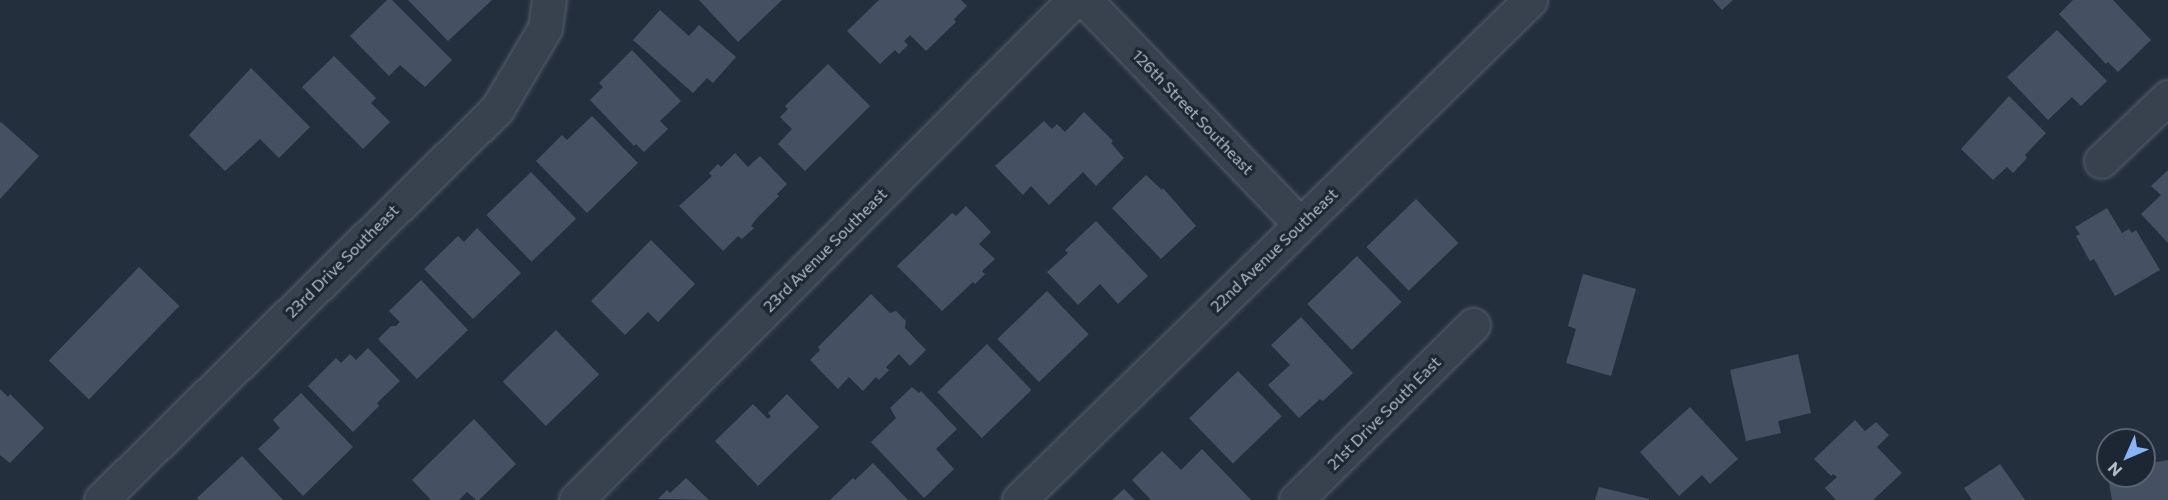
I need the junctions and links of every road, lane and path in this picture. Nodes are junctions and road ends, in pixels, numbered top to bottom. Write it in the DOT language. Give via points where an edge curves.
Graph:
graph roads {
  1 [pos="549,0"];
  2 [pos="1074,0"];
  3 [pos="1085,0"];
  4 [pos="1530,0"];
  5 [pos="2168,97"];
  6 [pos="2101,161"];
  7 [pos="1300,224"];
  8 [pos="1473,325"];
  9 [pos="101,500"];
  10 [pos="576,500"];
  11 [pos="1019,500"];
  12 [pos="1296,500"];
  1 -- 9 [label="street, 23rd Drive Southeast" via="545,28 497,109"];
  2 -- 10 [label="street, 23rd Avenue Southeast"];
  3 -- 7 [label="street, 126th Street Southeast"];
  4 -- 7 [label="street, 22nd Avenue Southeast"];
  5 -- 6 [label="street"];
  7 -- 11 [label="street, 22nd Avenue Southeast"];
  8 -- 12 [label="street, 21st Drive South East"];
}
